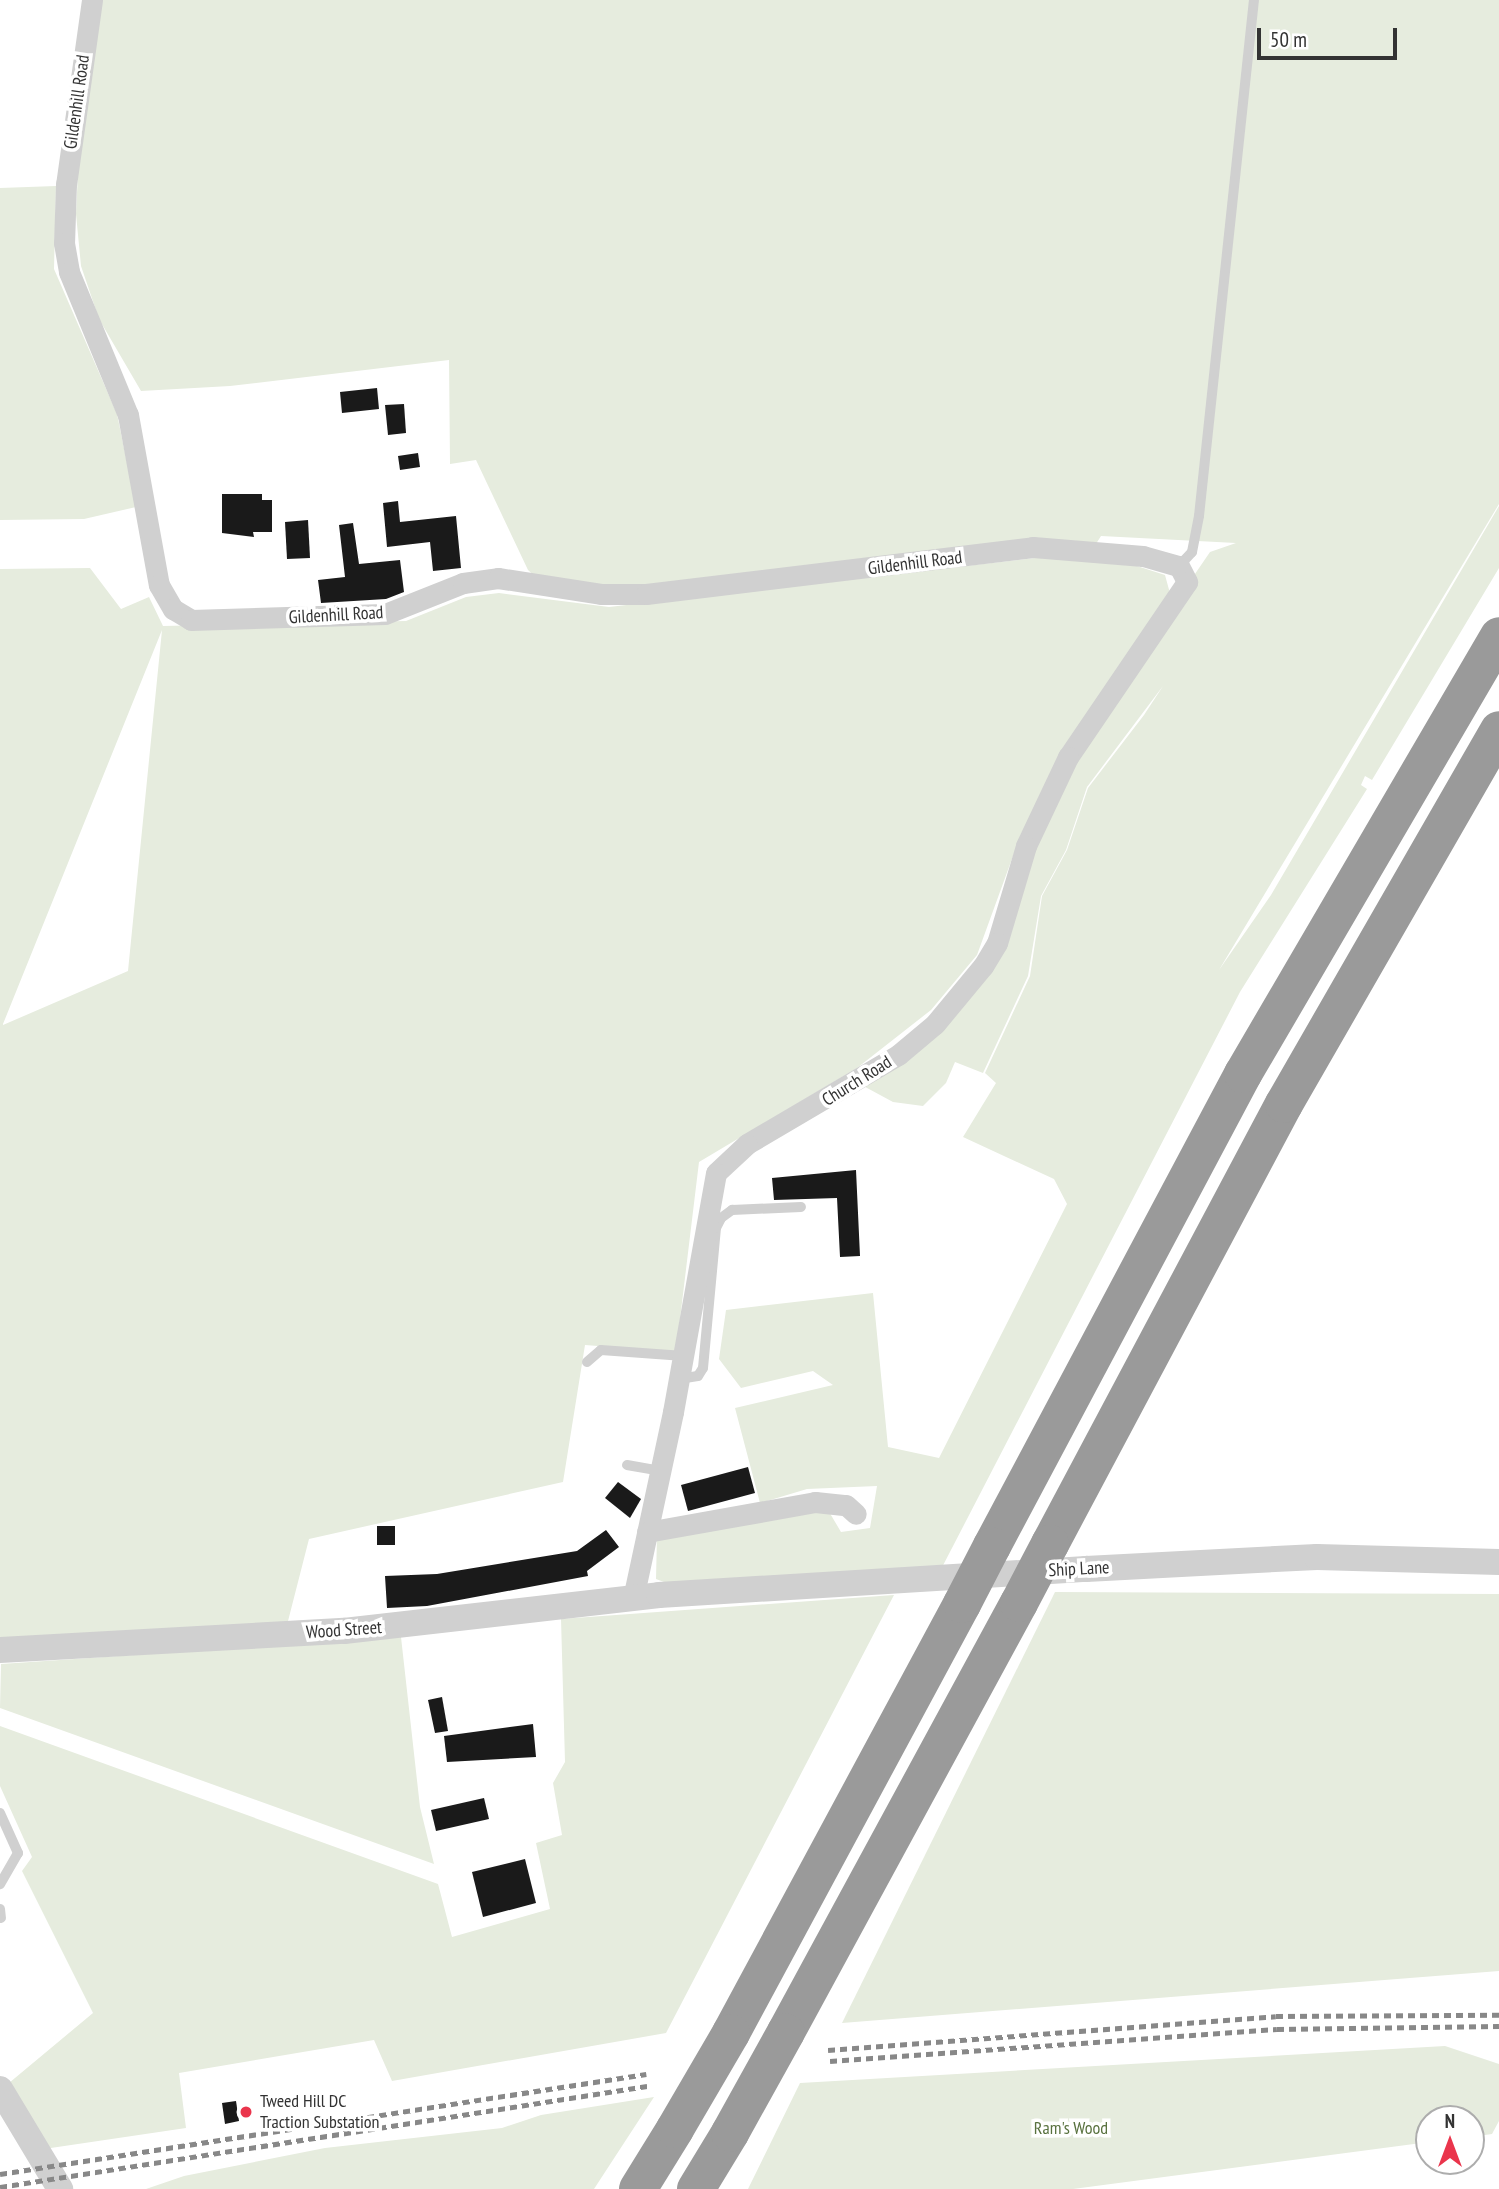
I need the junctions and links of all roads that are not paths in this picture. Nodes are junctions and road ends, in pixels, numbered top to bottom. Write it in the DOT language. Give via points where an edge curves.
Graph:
graph roads {
  1 [pos="92,0"];
  2 [pos="1254,0"];
  3 [pos="1179,566"];
  4 [pos="1499,636"];
  5 [pos="1499,730"];
  6 [pos="801,1207"];
  7 [pos="684,1356"];
  8 [pos="587,1362"];
  9 [pos="680,1379"];
  10 [pos="627,1465"];
  11 [pos="660,1471"];
  12 [pos="856,1514"];
  13 [pos="647,1532"];
  14 [pos="1499,1562"];
  15 [pos="659,1595"];
  16 [pos="633,1598"];
  17 [pos="0,1650"];
  18 [pos="0,1813"];
  19 [pos="0,1884"];
  20 [pos="0,2088"];
  21 [pos="60,2189"];
  22 [pos="638,2189"];
  23 [pos="696,2189"];
  1 -- 3 [label="street, Gildenhill Road" via="66,184 67,262 128,415 159,585 173,609 191,620 385,614 463,583 498,578 601,594 646,594 1033,547 1093,548"];
  2 -- 3 [label="lane" via="1199,516 1192,552"];
  3 -- 7 [label="street, Church Road" via="1185,589 1068,757 1026,846 997,943 983,966 935,1024 898,1055 747,1144 716,1173"];
  4 -- 22 [label="highway, bridge" via="1243,1074 731,2033"];
  5 -- 23 [label="highway, bridge" via="1284,1104 1019,1603"];
  6 -- 9 [label="lane" via="732,1210 721,1218 716,1228 704,1368 698,1376"];
  7 -- 8 [label="lane" via="601,1350"];
  7 -- 9 [label="street, Church Road"];
  9 -- 11 [label="street, Church Road"];
  10 -- 11 [label="lane"];
  11 -- 13 [label="street, Church Road"];
  12 -- 13 [label="street" via="846,1505 815,1503"];
  13 -- 16 [label="street, Church Road"];
  14 -- 15 [label="street, Ship Lane" via="1317,1557"];
  15 -- 16 [label="street, Wood Street"];
  16 -- 17 [label="street, Wood Street" via="344,1631"];
  18 -- 19 [label="lane" via="18,1853"];
  20 -- 21 [label="street"];
}
